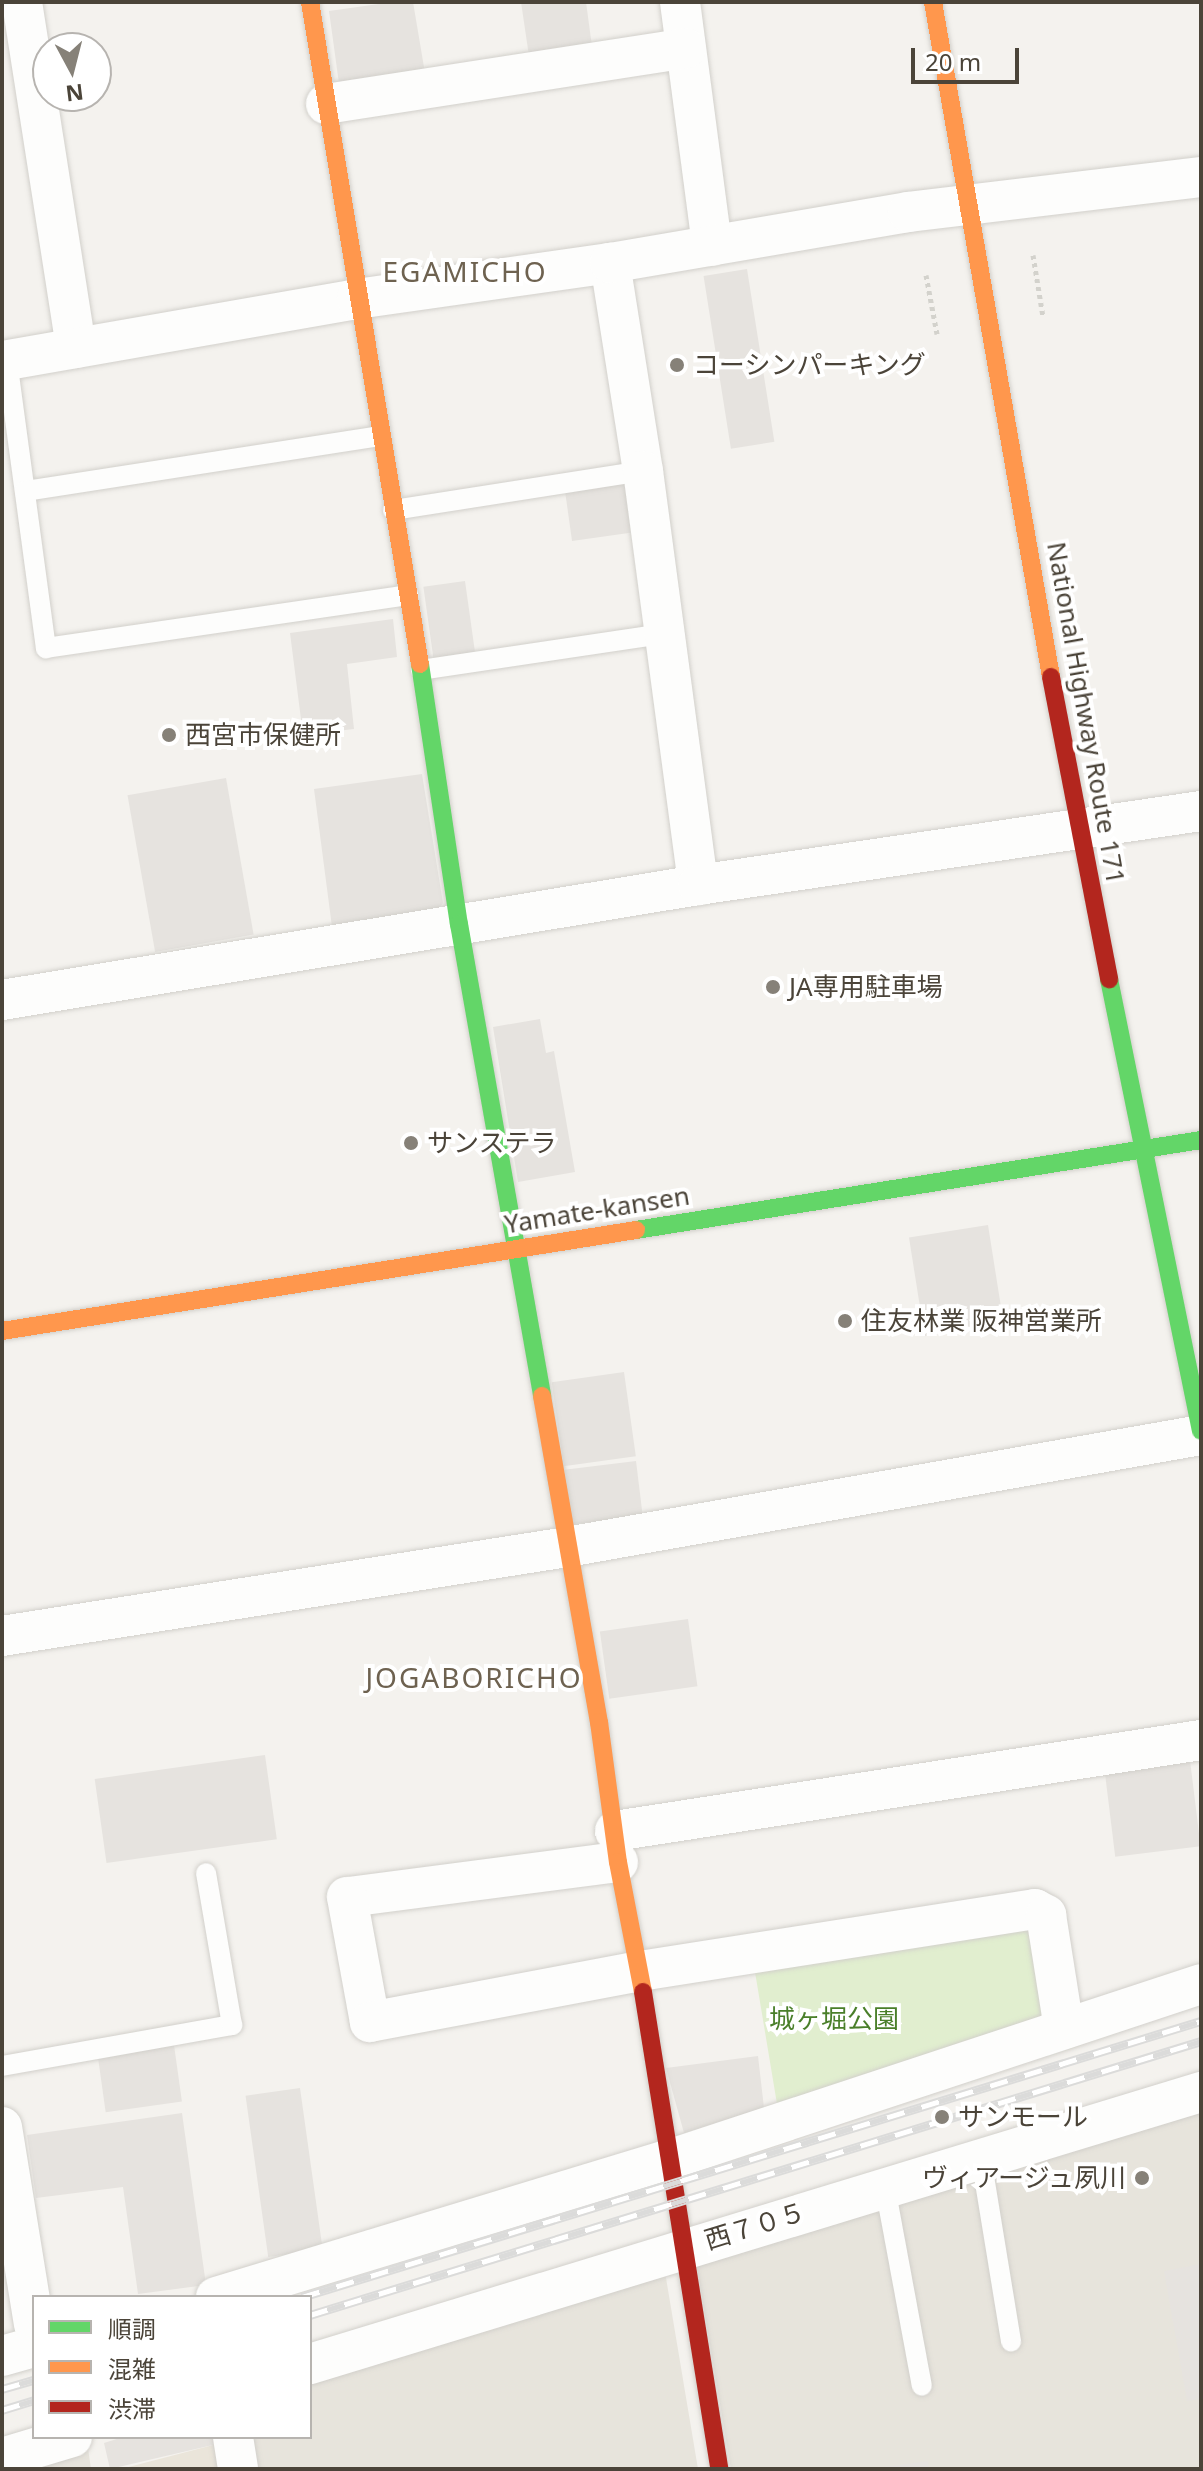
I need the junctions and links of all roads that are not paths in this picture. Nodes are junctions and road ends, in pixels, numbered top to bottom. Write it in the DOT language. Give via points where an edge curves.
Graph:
graph roads {
  1 [pos="22,2"];
  2 [pos="310,2"];
  3 [pos="680,2"];
  4 [pos="933,2"];
  5 [pos="686,48"];
  6 [pos="326,104"];
  7 [pos="1201,177"];
  8 [pos="970,207"];
  9 [pos="712,246"];
  10 [pos="610,263"];
  11 [pos="357,299"];
  12 [pos="76,348"];
  13 [pos="4,361"];
  14 [pos="381,436"];
  15 [pos="643,471"];
  16 [pos="25,491"];
  17 [pos="393,510"];
  18 [pos="408,595"];
  19 [pos="663,634"];
  20 [pos="421,670"];
  21 [pos="1201,811"];
  22 [pos="1078,829"];
  23 [pos="698,885"];
  24 [pos="459,924"];
  25 [pos="2,1000"];
  26 [pos="1201,1140"];
  27 [pos="1146,1147"];
  28 [pos="515,1249"];
  29 [pos="2,1331"];
  30 [pos="1201,1433"];
  31 [pos="567,1547"];
  32 [pos="2,1636"];
  33 [pos="1201,1740"];
  34 [pos="616,1847"];
  35 [pos="206,1873"];
  36 [pos="640,1971"];
  37 [pos="1201,1984"];
  38 [pos="1064,2029"];
  39 [pos="2,2066"];
  40 [pos="1201,2092"];
  41 [pos="2,2127"];
  42 [pos="981,2158"];
  43 [pos="668,2160"];
  44 [pos="885,2187"];
  45 [pos="683,2248"];
  46 [pos="223,2295"];
  47 [pos="32,2312"];
  48 [pos="1011,2342"];
  49 [pos="32,2348"];
  50 [pos="2,2356"];
  51 [pos="312,2363"];
  52 [pos="922,2386"];
  53 [pos="65,2439"];
  54 [pos="233,2439"];
  55 [pos="2,2458"];
  56 [pos="238,2469"];
  57 [pos="719,2469"];
  1 -- 12 [label="street"];
  2 -- 6 [label="main road"];
  3 -- 5 [label="street"];
  4 -- 8 [label="main road, National Highway Route 171"];
  5 -- 6 [label="street"];
  5 -- 9 [label="street"];
  6 -- 11 [label="main road"];
  7 -- 8 [label="street"];
  8 -- 9 [label="street" via="908,212"];
  8 -- 22 [label="main road, National Highway Route 171"];
  9 -- 10 [label="street"];
  10 -- 11 [label="street"];
  10 -- 15 [label="street"];
  11 -- 12 [label="street"];
  11 -- 14 [label="main road"];
  12 -- 13 [label="street"];
  13 -- 16 [label="lane"];
  14 -- 16 [label="lane"];
  14 -- 17 [label="main road"];
  15 -- 17 [label="lane"];
  15 -- 19 [label="street"];
  16 -- 18 [label="lane" via="46,648"];
  17 -- 18 [label="main road"];
  18 -- 20 [label="main road"];
  19 -- 20 [label="lane"];
  19 -- 23 [label="street"];
  20 -- 24 [label="main road"];
  21 -- 22 [label="street"];
  22 -- 23 [label="street"];
  22 -- 27 [label="main road, National Highway Route 171"];
  23 -- 24 [label="street"];
  24 -- 25 [label="street"];
  24 -- 28 [label="main road"];
  26 -- 27 [label="main road, Yamate-kansen"];
  27 -- 28 [label="main road, Yamate-kansen"];
  27 -- 30 [label="main road, National Highway Route 171"];
  28 -- 29 [label="main road, Yamate-kansen"];
  28 -- 31 [label="main road"];
  30 -- 31 [label="street"];
  31 -- 32 [label="street"];
  31 -- 34 [label="main road"];
  33 -- 34 [label="street"];
  34 -- 36 [label="main road"];
  34 -- 36 [label="street" via="347,1897 370,2022"];
  35 -- 39 [label="lane" via="232,2025"];
  36 -- 38 [label="street" via="1035,1909 1046,1915"];
  36 -- 43 [label="main road"];
  37 -- 38 [label="street"];
  38 -- 43 [label="street"];
  40 -- 42 [label="street, 西７０５"];
  41 -- 47 [label="street"];
  42 -- 44 [label="street, 西７０５"];
  42 -- 48 [label="lane"];
  43 -- 45 [label="main road"];
  43 -- 46 [label="street"];
  44 -- 45 [label="street, 西７０５"];
  44 -- 52 [label="lane"];
  45 -- 51 [label="street, 西７０５"];
  45 -- 57 [label="main road"];
  49 -- 50 [label="street"];
  53 -- 55 [label="street"];
  54 -- 56 [label="street"];
}
